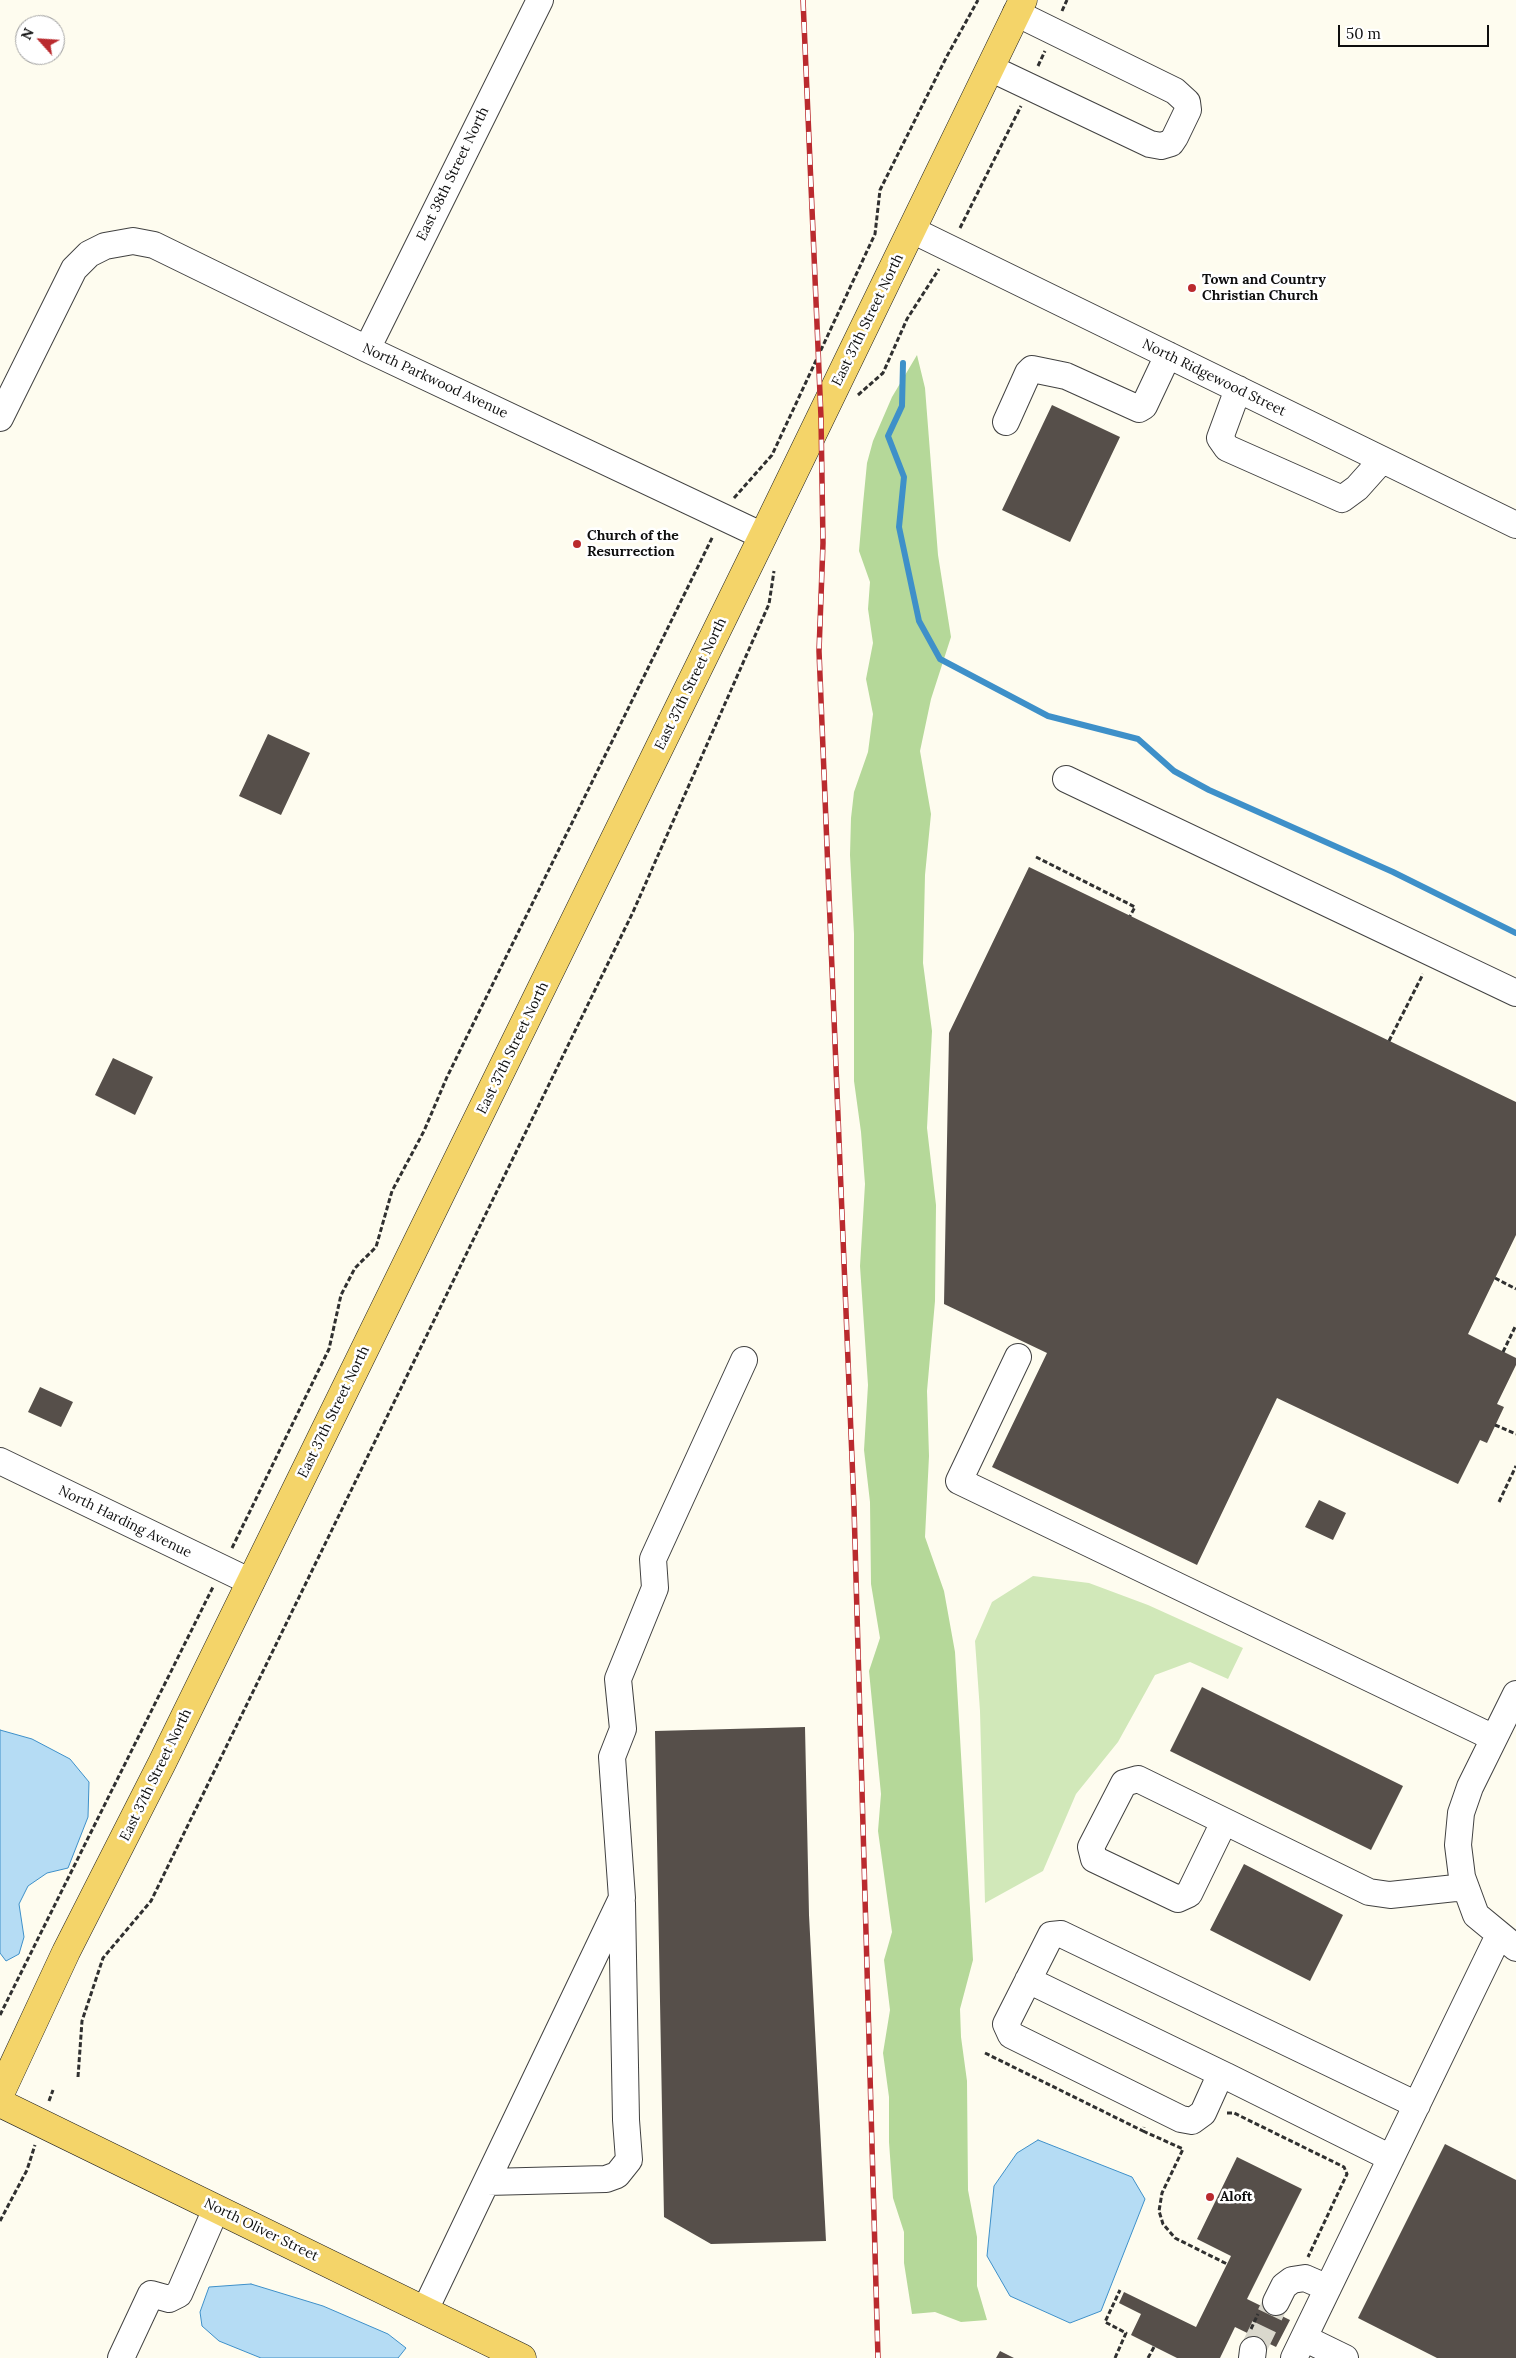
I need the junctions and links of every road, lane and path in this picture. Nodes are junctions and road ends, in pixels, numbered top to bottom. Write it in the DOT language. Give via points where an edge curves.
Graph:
graph roads {
  1 [pos="540,0"];
  2 [pos="978,0"];
  3 [pos="1067,0"];
  4 [pos="1020,7"];
  5 [pos="1053,32"];
  6 [pos="990,68"];
  7 [pos="1029,87"];
  8 [pos="912,230"];
  9 [pos="949,248"];
  10 [pos="367,349"];
  11 [pos="1168,355"];
  12 [pos="1238,390"];
  13 [pos="852,400"];
  14 [pos="0,418"];
  15 [pos="1006,422"];
  16 [pos="1382,460"];
  17 [pos="723,517"];
  18 [pos="1516,525"];
  19 [pos="763,536"];
  20 [pos="774,569"];
  21 [pos="1066,779"];
  22 [pos="1036,857"];
  23 [pos="1130,916"];
  24 [pos="1433,953"];
  25 [pos="1516,993"];
  26 [pos="1389,1041"];
  27 [pos="1495,1278"];
  28 [pos="1516,1289"];
  29 [pos="1516,1324"];
  30 [pos="1504,1352"];
  31 [pos="1018,1357"];
  32 [pos="744,1360"];
  33 [pos="1495,1425"];
  34 [pos="1516,1434"];
  35 [pos="0,1461"];
  36 [pos="1516,1466"];
  37 [pos="1499,1502"];
  38 [pos="222,1568"];
  39 [pos="251,1582"];
  40 [pos="1516,1694"];
  41 [pos="1494,1738"];
  42 [pos="1224,1822"];
  43 [pos="1464,1882"];
  44 [pos="622,1898"];
  45 [pos="1507,1942"];
  46 [pos="1028,1980"];
  47 [pos="0,2015"];
  48 [pos="985,2054"];
  49 [pos="1226,2076"];
  50 [pos="78,2077"];
  51 [pos="0,2094"];
  52 [pos="0,2102"];
  53 [pos="1417,2105"];
  54 [pos="1224,2112"];
  55 [pos="1147,2122"];
  56 [pos="1143,2130"];
  57 [pos="1391,2158"];
  58 [pos="27,2170"];
  59 [pos="487,2182"];
  60 [pos="216,2209"];
  61 [pos="0,2221"];
  62 [pos="1307,2258"];
  63 [pos="1227,2264"];
  64 [pos="1328,2288"];
  65 [pos="1120,2290"];
  66 [pos="1268,2306"];
  67 [pos="425,2310"];
  68 [pos="1154,2347"];
  69 [pos="1251,2347"];
  70 [pos="1299,2348"];
  71 [pos="121,2358"];
  72 [pos="522,2358"];
  73 [pos="1114,2358"];
  74 [pos="1148,2358"];
  75 [pos="1345,2358"];
  1 -- 10 [label="street, East 38th Street North"];
  2 -- 17 [label="path" via="880,190 875,234 772,455 731,501"];
  3 -- 5 [label="path"];
  4 -- 5 [label="street"];
  4 -- 6 [label="main road, East 37th Street North"];
  5 -- 7 [label="path"];
  5 -- 7 [label="street" via="1175,91 1187,102 1188,110 1171,143 1161,146 1136,138"];
  6 -- 7 [label="street"];
  6 -- 8 [label="main road, East 37th Street North"];
  7 -- 9 [label="path"];
  8 -- 9 [label="street, North Ridgewood Street"];
  8 -- 19 [label="main road, East 37th Street North"];
  9 -- 11 [label="street, North Ridgewood Street"];
  9 -- 13 [label="path" via="908,319 883,374"];
  10 -- 14 [label="street, North Parkwood Avenue" via="154,245 133,241 105,246 89,254 69,277"];
  10 -- 17 [label="street, North Parkwood Avenue"];
  11 -- 12 [label="street, North Ridgewood Street"];
  11 -- 15 [label="street" via="1144,406 1139,409 1066,376 1032,369"];
  12 -- 16 [label="street, North Ridgewood Street"];
  12 -- 16 [label="street" via="1220,438 1227,448 1342,499 1357,488"];
  16 -- 18 [label="street, North Ridgewood Street"];
  17 -- 19 [label="street, North Parkwood Avenue"];
  17 -- 38 [label="path" via="392,1191 376,1247 355,1268 341,1295 329,1349"];
  19 -- 39 [label="main road, East 37th Street North"];
  20 -- 50 [label="path" via="769,604 633,912 151,1901 104,1958 82,2021"];
  21 -- 24 [label="street"];
  22 -- 23 [label="path" via="1135,907"];
  24 -- 25 [label="street"];
  24 -- 26 [label="path"];
  27 -- 28 [label="path"];
  29 -- 30 [label="path"];
  31 -- 41 [label="street" via="959,1482"];
  32 -- 44 [label="street" via="652,1559 655,1588 618,1679 624,1729 612,1757"];
  33 -- 34 [label="path"];
  35 -- 38 [label="street, North Harding Avenue"];
  36 -- 37 [label="path"];
  38 -- 39 [label="street, North Harding Avenue"];
  38 -- 47 [label="path"];
  39 -- 51 [label="main road, East 37th Street North" via="66,1952"];
  40 -- 41 [label="street"];
  41 -- 43 [label="street" via="1461,1813 1458,1845"];
  42 -- 42 [label="street" via="1138,1779 1124,1784 1092,1847 1094,1859 1178,1899 1189,1894"];
  42 -- 43 [label="street" via="1369,1892 1390,1895"];
  43 -- 45 [label="street" via="1476,1915"];
  44 -- 59 [label="street"];
  44 -- 59 [label="street" via="629,2160 617,2175 606,2179"];
  45 -- 53 [label="street"];
  46 -- 49 [label="street"];
  46 -- 49 [label="street" via="1006,2024 1011,2035 1181,2119 1192,2121 1203,2113 1217,2082"];
  46 -- 53 [label="street" via="1051,1935 1061,1934"];
  48 -- 56 [label="path"];
  49 -- 57 [label="street"];
  52 -- 60 [label="main road, North Oliver Street"];
  53 -- 57 [label="street"];
  54 -- 62 [label="path" via="1234,2113 1344,2167 1347,2174"];
  55 -- 56 [label="path"];
  56 -- 63 [label="path" via="1183,2149 1162,2192 1159,2211 1163,2224 1175,2238"];
  57 -- 64 [label="street"];
  58 -- 61 [label="path"];
  59 -- 67 [label="street"];
  60 -- 67 [label="main road, North Oliver Street"];
  60 -- 71 [label="street" via="179,2294 168,2299 151,2294"];
  64 -- 66 [label="street" via="1305,2278 1292,2280"];
  64 -- 70 [label="street"];
  65 -- 73 [label="path" via="1104,2322 1126,2333"];
  66 -- 69 [label="path"];
  67 -- 72 [label="main road, North Oliver Street"];
  68 -- 74 [label="path"];
  70 -- 75 [label="street"];
}
